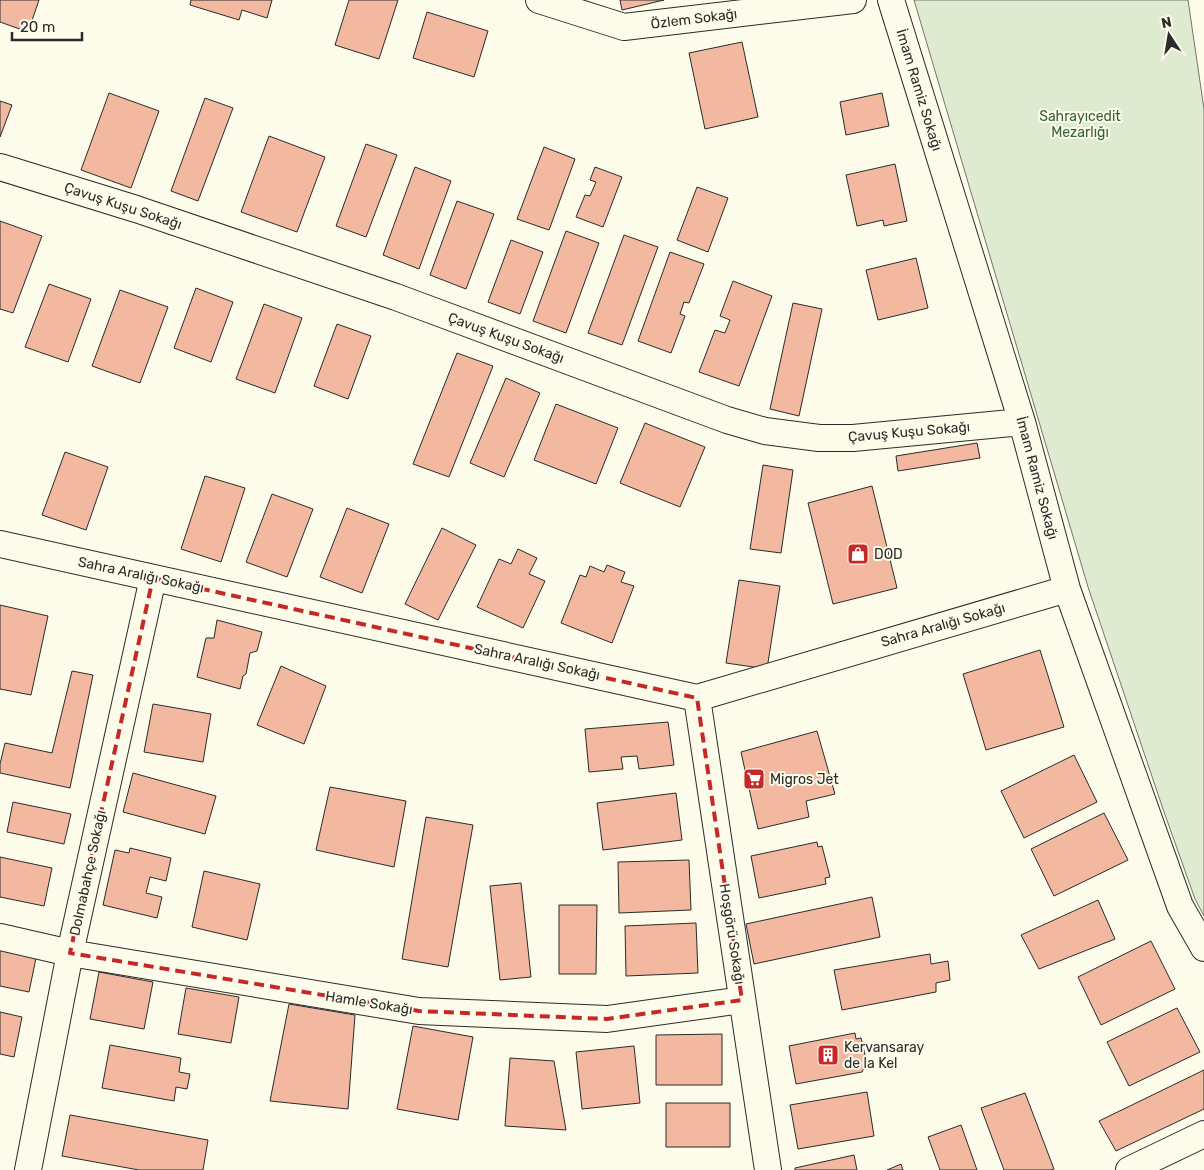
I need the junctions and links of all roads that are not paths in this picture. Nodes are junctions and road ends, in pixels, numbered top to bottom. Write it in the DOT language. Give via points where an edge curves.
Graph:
graph roads {
  1 [pos="539,0"];
  2 [pos="854,0"];
  3 [pos="891,0"];
  4 [pos="0,167"];
  5 [pos="1022,422"];
  6 [pos="0,544"];
  7 [pos="153,578"];
  8 [pos="1068,589"];
  9 [pos="697,698"];
  10 [pos="0,937"];
  11 [pos="1204,948"];
  12 [pos="70,953"];
  13 [pos="742,1000"];
  14 [pos="1204,1134"];
  15 [pos="28,1170"];
  16 [pos="768,1170"];
  17 [pos="1130,1170"];
  1 -- 2 [label="street, Özlem Sokağı" via="624,27"];
  3 -- 5 [label="street, İmam Ramiz Sokağı"];
  4 -- 5 [label="street, Çavuş Kuşu Sokağı" via="387,294 727,420 765,431 819,438 853,438"];
  5 -- 8 [label="street, İmam Ramiz Sokağı"];
  6 -- 7 [label="street, Sahra Aralığı Sokağı"];
  7 -- 9 [label="street, Sahra Aralığı Sokağı"];
  7 -- 12 [label="street, Dolmabahçe Sokağı"];
  8 -- 9 [label="street, Sahra Aralığı Sokağı"];
  8 -- 11 [label="street, İmam Ramiz Sokağı" via="1180,906"];
  9 -- 13 [label="street, Hoşgörü Sokağı"];
  10 -- 12 [label="street, Hamle Sokağı"];
  12 -- 13 [label="street, Hamle Sokağı" via="419,1011 607,1019"];
  12 -- 15 [label="street, Dolmabahçe Sokağı"];
  13 -- 16 [label="street, Hoşgörü Sokağı"];
  14 -- 17 [label="street"];
}
